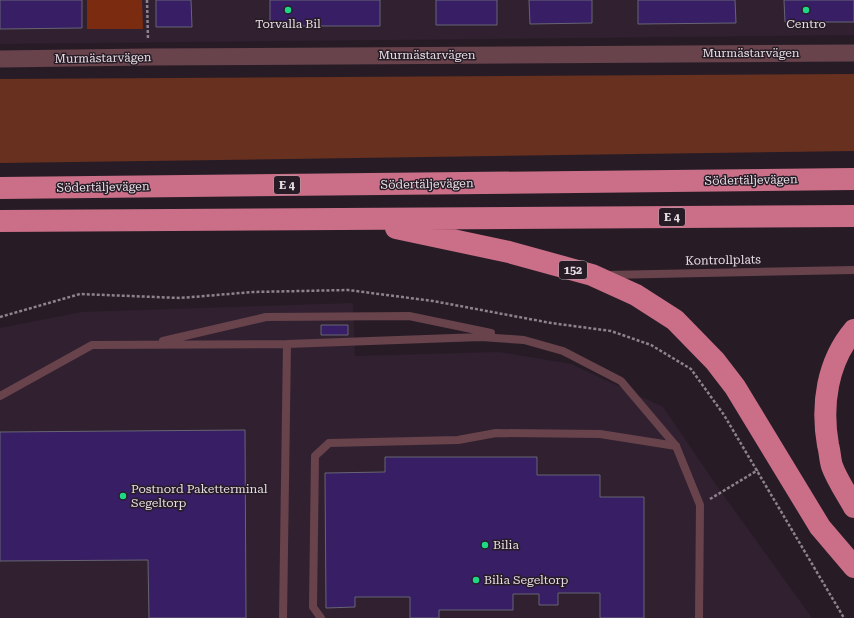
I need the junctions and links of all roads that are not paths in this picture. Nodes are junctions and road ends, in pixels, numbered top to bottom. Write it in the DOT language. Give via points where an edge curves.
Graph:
graph roads {
  1 [pos="854,53"];
  2 [pos="0,59"];
  3 [pos="854,179"];
  4 [pos="0,188"];
  5 [pos="854,216"];
  6 [pos="354,219"];
  7 [pos="0,221"];
  8 [pos="854,270"];
  9 [pos="592,275"];
  10 [pos="854,330"];
  11 [pos="524,340"];
  12 [pos="287,344"];
  13 [pos="149,345"];
  14 [pos="0,396"];
  15 [pos="676,446"];
  16 [pos="854,507"];
  17 [pos="854,567"];
  18 [pos="283,618"];
  19 [pos="321,618"];
  20 [pos="698,618"];
  1 -- 2 [label="street, Murmästarvägen"];
  3 -- 4 [label="highway, Södertäljevägen / E 4"];
  5 -- 6 [label="highway, E 4"];
  6 -- 7 [label="highway, E 4"];
  6 -- 9 [label="highway, 152" via="509,252"];
  8 -- 9 [label="lane, Kontrollplats"];
  9 -- 17 [label="highway, 152" via="636,295 675,320 715,361 735,387 820,527"];
  10 -- 16 [label="highway" via="834,362 825,396 826,433 832,466"];
  11 -- 12 [label="lane" via="481,337"];
  11 -- 13 [label="lane" via="409,316 266,317"];
  11 -- 15 [label="lane" via="563,351 621,381"];
  12 -- 13 [label="lane"];
  12 -- 18 [label="lane"];
  13 -- 14 [label="lane" via="92,345"];
  15 -- 19 [label="lane" via="600,434 496,433 458,440 329,443 315,456 312,607"];
  15 -- 20 [label="lane" via="700,505"];
}
